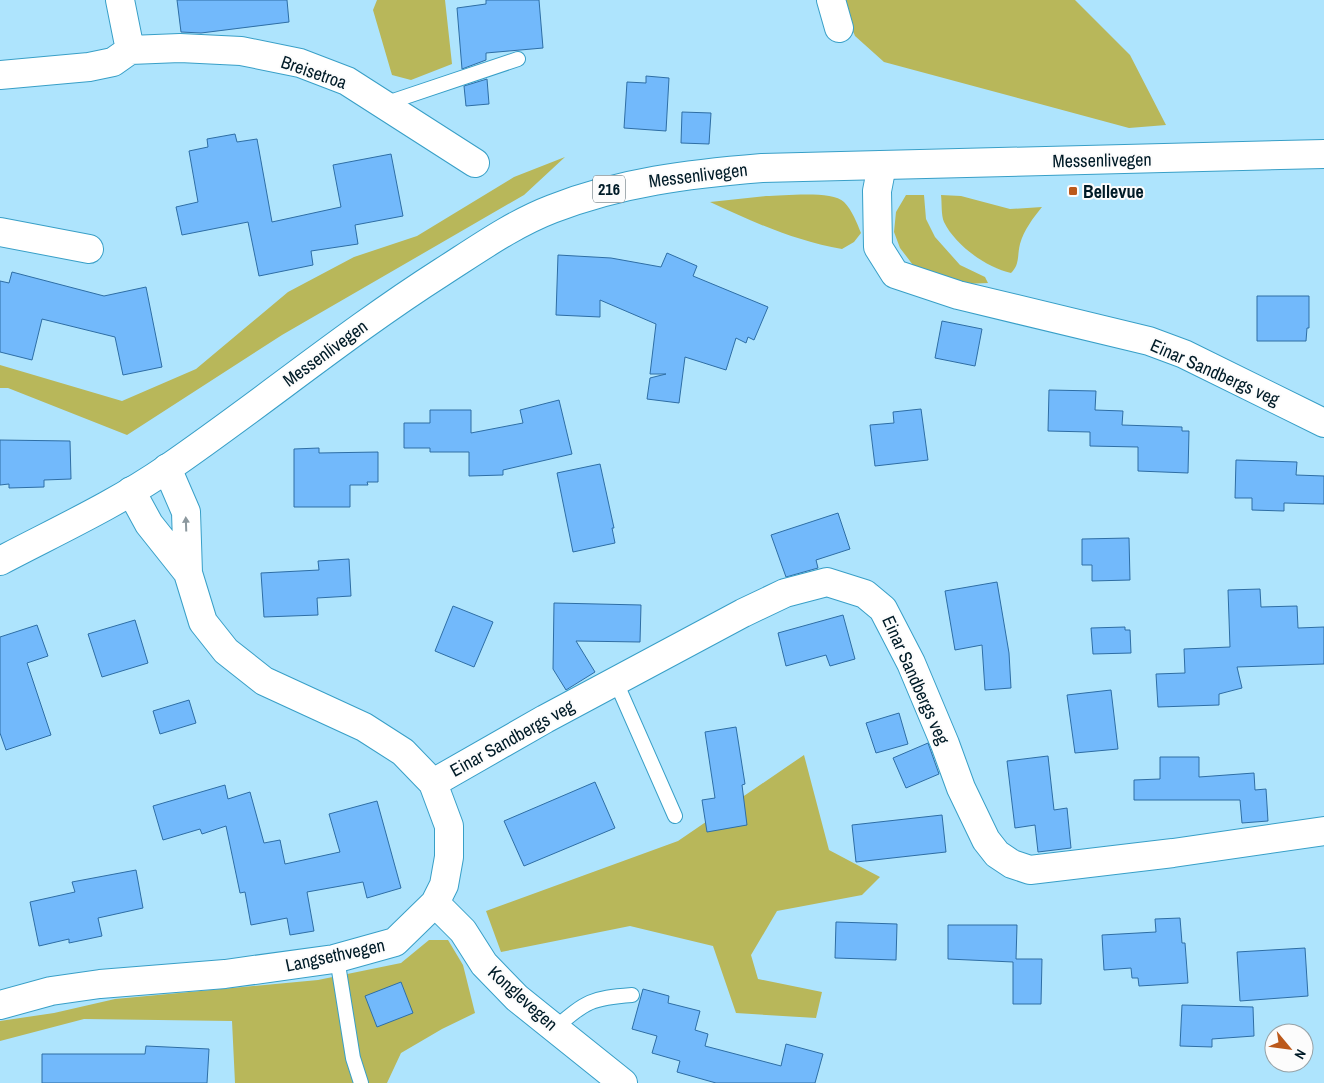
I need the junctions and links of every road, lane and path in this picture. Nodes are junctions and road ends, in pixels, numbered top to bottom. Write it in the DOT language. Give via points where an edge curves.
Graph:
graph roads {
  1 [pos="120,0"];
  2 [pos="831,0"];
  3 [pos="840,28"];
  4 [pos="130,50"];
  5 [pos="518,59"];
  6 [pos="0,75"];
  7 [pos="383,104"];
  8 [pos="1324,154"];
  9 [pos="475,163"];
  10 [pos="882,165"];
  11 [pos="0,232"];
  12 [pos="89,250"];
  13 [pos="1324,423"];
  14 [pos="168,468"];
  15 [pos="131,491"];
  16 [pos="0,561"];
  17 [pos="188,573"];
  18 [pos="616,682"];
  19 [pos="433,783"];
  20 [pos="675,816"];
  21 [pos="1324,831"];
  22 [pos="435,903"];
  23 [pos="337,958"];
  24 [pos="632,995"];
  25 [pos="0,1005"];
  26 [pos="555,1028"];
  27 [pos="361,1083"];
  28 [pos="623,1083"];
  1 -- 4 [label="street"];
  2 -- 3 [label="street"];
  4 -- 6 [label="street, Breisetroa" via="113,62 89,67"];
  4 -- 7 [label="street, Breisetroa" via="240,51 300,63 347,81"];
  5 -- 7 [label="lane"];
  7 -- 9 [label="street, Breisetroa"];
  8 -- 10 [label="street, Messenlivegen / 216"];
  10 -- 13 [label="street, Einar Sandbergs veg" via="877,191 878,247 895,274 958,295 1149,341 1184,354"];
  10 -- 14 [label="street, Messenlivegen / 216" via="762,168 688,174 622,185 550,210 492,240 395,302"];
  11 -- 12 [label="street"];
  14 -- 15 [label="street, Messenlivegen / 216"];
  17 -- 14 [label="street, Langsethvegen, one-way" via="186,512"];
  15 -- 16 [label="street, Messenlivegen / 216"];
  15 -- 17 [label="street, Langsethvegen" via="149,524"];
  17 -- 19 [label="street, Langsethvegen" via="203,622 226,651 264,681 364,727 402,752"];
  18 -- 19 [label="street, Einar Sandbergs veg"];
  18 -- 20 [label="lane"];
  18 -- 21 [label="street, Einar Sandbergs veg" via="785,593 827,582 865,594 883,609 910,663 986,840 997,854 1012,864 1030,870 1174,854"];
  19 -- 22 [label="street, Langsethvegen" via="449,826 449,857 444,885"];
  22 -- 23 [label="street, Langsethvegen" via="395,942"];
  22 -- 26 [label="street, Konglevegen" via="463,931 484,964 517,998"];
  23 -- 25 [label="street, Langsethvegen" via="225,974 100,984 51,991"];
  23 -- 27 [label="lane" via="353,1058"];
  24 -- 26 [label="lane" via="600,997 581,1006"];
  26 -- 28 [label="street, Konglevegen"];
}
